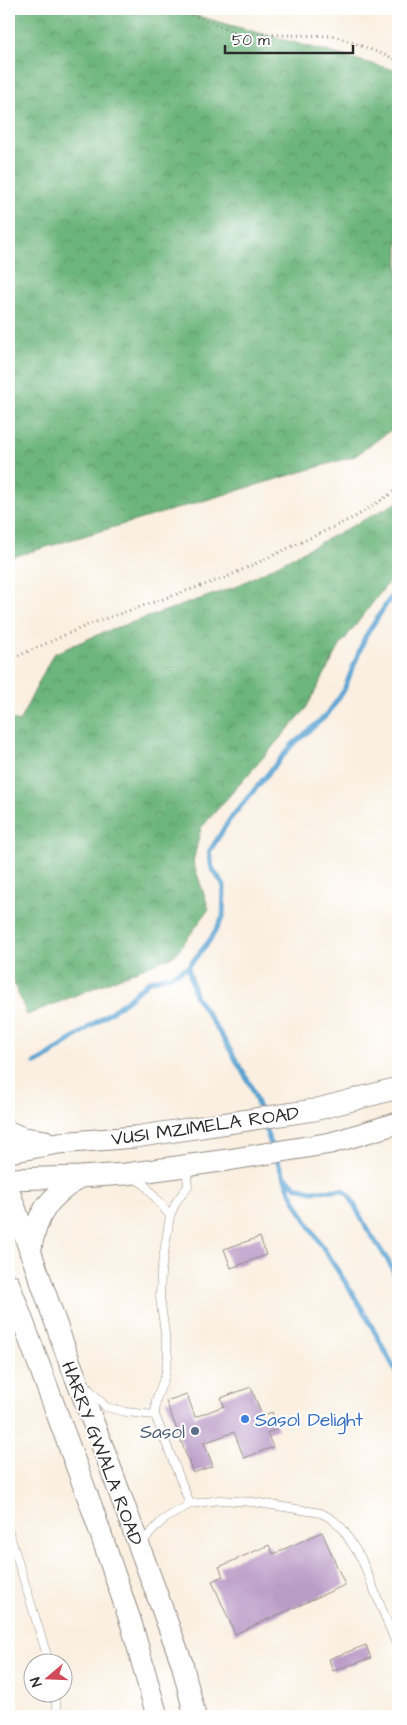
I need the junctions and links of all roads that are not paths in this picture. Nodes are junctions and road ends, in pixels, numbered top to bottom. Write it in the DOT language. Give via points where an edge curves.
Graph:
graph roads {
  1 [pos="398,1088"];
  2 [pos="398,1122"];
  3 [pos="9,1132"];
  4 [pos="59,1143"];
  5 [pos="9,1152"];
  6 [pos="186,1165"];
  7 [pos="126,1174"];
  8 [pos="80,1177"];
  9 [pos="9,1179"];
  10 [pos="9,1191"];
  11 [pos="170,1216"];
  12 [pos="30,1253"];
  13 [pos="9,1284"];
  14 [pos="67,1355"];
  15 [pos="155,1415"];
  16 [pos="190,1504"];
  17 [pos="9,1532"];
  18 [pos="138,1546"];
  19 [pos="398,1648"];
  20 [pos="46,1652"];
  21 [pos="56,1702"];
  22 [pos="58,1716"];
  23 [pos="158,1716"];
  24 [pos="195,1716"];
  1 -- 4 [label="main road, VUSI MZIMELA ROAD" via="314,1110 134,1137"];
  2 -- 6 [label="main road, VUSI MZIMELA ROAD" via="331,1143"];
  3 -- 4 [label="main road" via="23,1138"];
  4 -- 5 [label="main road, VUSI MZIMELA ROAD"];
  6 -- 7 [label="main road, VUSI MZIMELA ROAD"];
  6 -- 11 [label="lane" via="188,1186"];
  7 -- 8 [label="main road, VUSI MZIMELA ROAD"];
  7 -- 11 [label="lane" via="146,1185"];
  8 -- 9 [label="main road, VUSI MZIMELA ROAD"];
  8 -- 12 [label="main road" via="62,1189 39,1216"];
  10 -- 12 [label="main road, HARRY GWALA ROAD"];
  11 -- 15 [label="lane" via="160,1297 168,1364 156,1400"];
  12 -- 14 [label="main road, HARRY GWALA ROAD"];
  13 -- 23 [label="main road, HARRY GWALA ROAD" via="101,1535"];
  14 -- 15 [label="lane" via="84,1384 106,1407"];
  14 -- 18 [label="main road, HARRY GWALA ROAD"];
  15 -- 16 [label="lane"];
  16 -- 18 [label="lane" via="164,1520"];
  16 -- 19 [label="lane" via="220,1500 253,1502 320,1513 332,1519 342,1528 361,1558"];
  17 -- 20 [label="lane"];
  18 -- 24 [label="main road, HARRY GWALA ROAD" via="182,1664"];
  21 -- 22 [label="lane"];
}
